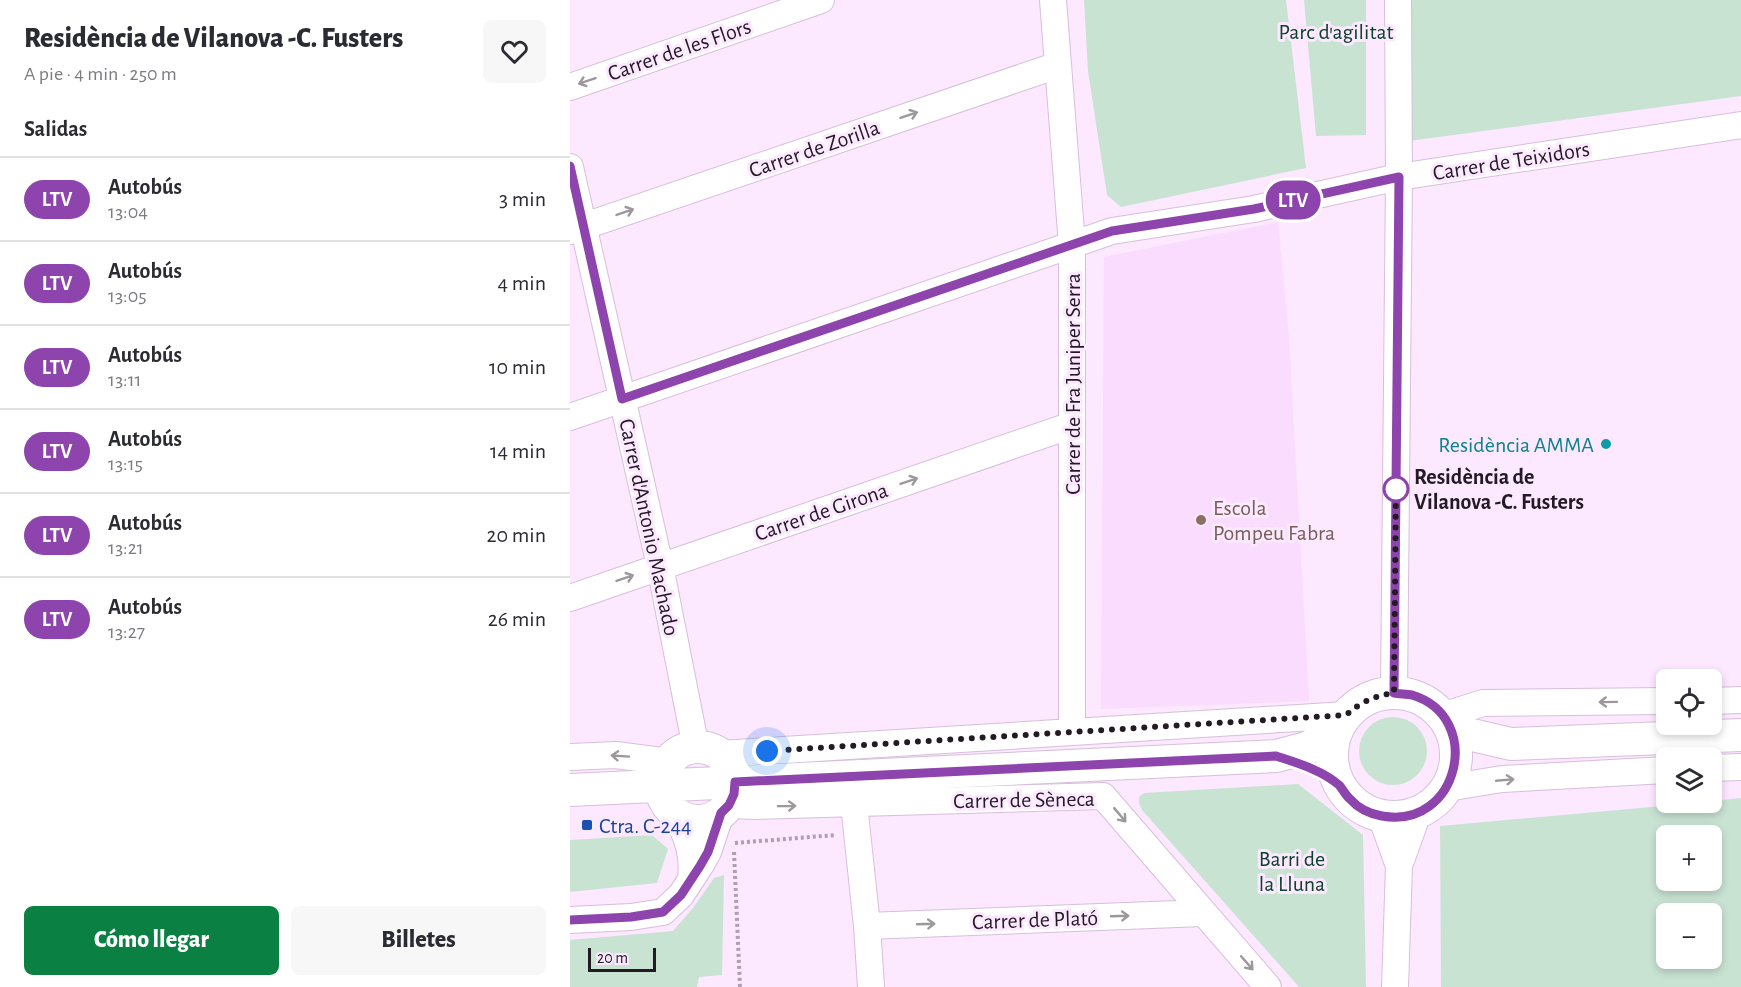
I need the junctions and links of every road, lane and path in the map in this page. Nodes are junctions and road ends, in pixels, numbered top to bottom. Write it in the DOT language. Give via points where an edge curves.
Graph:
graph roads {
  1 [pos="821,0"];
  2 [pos="1053,0"];
  3 [pos="1398,0"];
  4 [pos="1058,65"];
  5 [pos="570,87"];
  6 [pos="1741,125"];
  7 [pos="570,166"];
  8 [pos="1399,177"];
  9 [pos="577,229"];
  10 [pos="1072,245"];
  11 [pos="622,399"];
  12 [pos="570,417"];
  13 [pos="1072,425"];
  14 [pos="660,566"];
  15 [pos="570,597"];
  16 [pos="1394,693"];
  17 [pos="1722,700"];
  18 [pos="1741,700"];
  19 [pos="1656,701"];
  20 [pos="1341,723"];
  21 [pos="1447,723"];
  22 [pos="1072,732"];
  23 [pos="1741,735"];
  24 [pos="1511,744"];
  25 [pos="1276,756"];
  26 [pos="570,757"];
  27 [pos="687,762"];
  28 [pos="1741,766"];
  29 [pos="1722,767"];
  30 [pos="1656,771"];
  31 [pos="1451,778"];
  32 [pos="1339,785"];
  33 [pos="570,790"];
  34 [pos="728,800"];
  35 [pos="854,804"];
  36 [pos="1418,813"];
  37 [pos="677,815"];
  38 [pos="1381,816"];
  39 [pos="857,834"];
  40 [pos="1399,866"];
  41 [pos="691,879"];
  42 [pos="1203,913"];
  43 [pos="570,920"];
  44 [pos="867,926"];
  45 [pos="740,987"];
  46 [pos="871,987"];
  47 [pos="1268,987"];
  48 [pos="1395,987"];
  1 -- 5 [label="street, Carrer de les Flors, one-way"];
  2 -- 4 [label="street, Carrer de Fra Juniper Serra"];
  3 -- 8 [label="street"];
  9 -- 4 [label="street, Carrer de Zorilla, one-way"];
  4 -- 10 [label="street, Carrer de Fra Juniper Serra"];
  6 -- 8 [label="street, Carrer de Teixidors"];
  7 -- 9 [label="street, Carrer d'Antonio Machado"];
  8 -- 10 [label="street, Carrer de Teixidors" via="1254,209 1112,231"];
  8 -- 16 [label="street"];
  9 -- 11 [label="street, Carrer d'Antonio Machado"];
  10 -- 11 [label="street, Carrer de Teixidors"];
  10 -- 13 [label="street, Carrer de Fra Juniper Serra"];
  11 -- 12 [label="street, Carrer de Teixidors"];
  11 -- 14 [label="street, Carrer d'Antonio Machado"];
  14 -- 13 [label="street, Carrer de Girona, one-way"];
  13 -- 22 [label="street, Carrer de Fra Juniper Serra"];
  15 -- 14 [label="street, Carrer de Girona, one-way"];
  14 -- 27 [label="street, Carrer d'Antonio Machado"];
  16 -- 20 [label="street" via="1360,703"];
  16 -- 21 [label="street" via="1412,695 1429,703"];
  17 -- 18 [label="street"];
  19 -- 21 [label="street, one-way" via="1483,703"];
  20 -- 22 [label="street"];
  20 -- 25 [label="street" via="1307,748"];
  20 -- 32 [label="street" via="1332,749"];
  21 -- 24 [label="street"];
  21 -- 31 [label="street" via="1456,749"];
  22 -- 27 [label="street"];
  23 -- 24 [label="street"];
  24 -- 31 [label="street"];
  25 -- 32 [label="street" via="1309,767"];
  25 -- 34 [label="street"];
  27 -- 26 [label="street, one-way" via="616,755"];
  27 -- 33 [label="street"];
  27 -- 34 [label="street"];
  27 -- 34 [label="street" via="728,762 733,771"];
  27 -- 37 [label="street" via="663,797"];
  28 -- 29 [label="street"];
  31 -- 30 [label="street, one-way"];
  31 -- 36 [label="street" via="1434,802"];
  32 -- 38 [label="street" via="1364,810"];
  34 -- 35 [label="street, Carrer de Sèneca, one-way" via="757,806"];
  34 -- 37 [label="street" via="711,819 688,820"];
  34 -- 41 [label="street" via="708,852"];
  35 -- 39 [label="street"];
  35 -- 42 [label="street, Carrer de Sèneca, one-way" via="1103,796"];
  36 -- 38 [label="street"];
  36 -- 40 [label="street"];
  37 -- 41 [label="street" via="691,850"];
  38 -- 40 [label="street"];
  39 -- 44 [label="street"];
  39 -- 45 [label="path" via="734,843"];
  40 -- 48 [label="street"];
  41 -- 43 [label="street" via="663,912"];
  44 -- 42 [label="street, Carrer de Plató, one-way"];
  42 -- 47 [label="street, Carrer de Sèneca, one-way"];
  44 -- 46 [label="street"];
}
